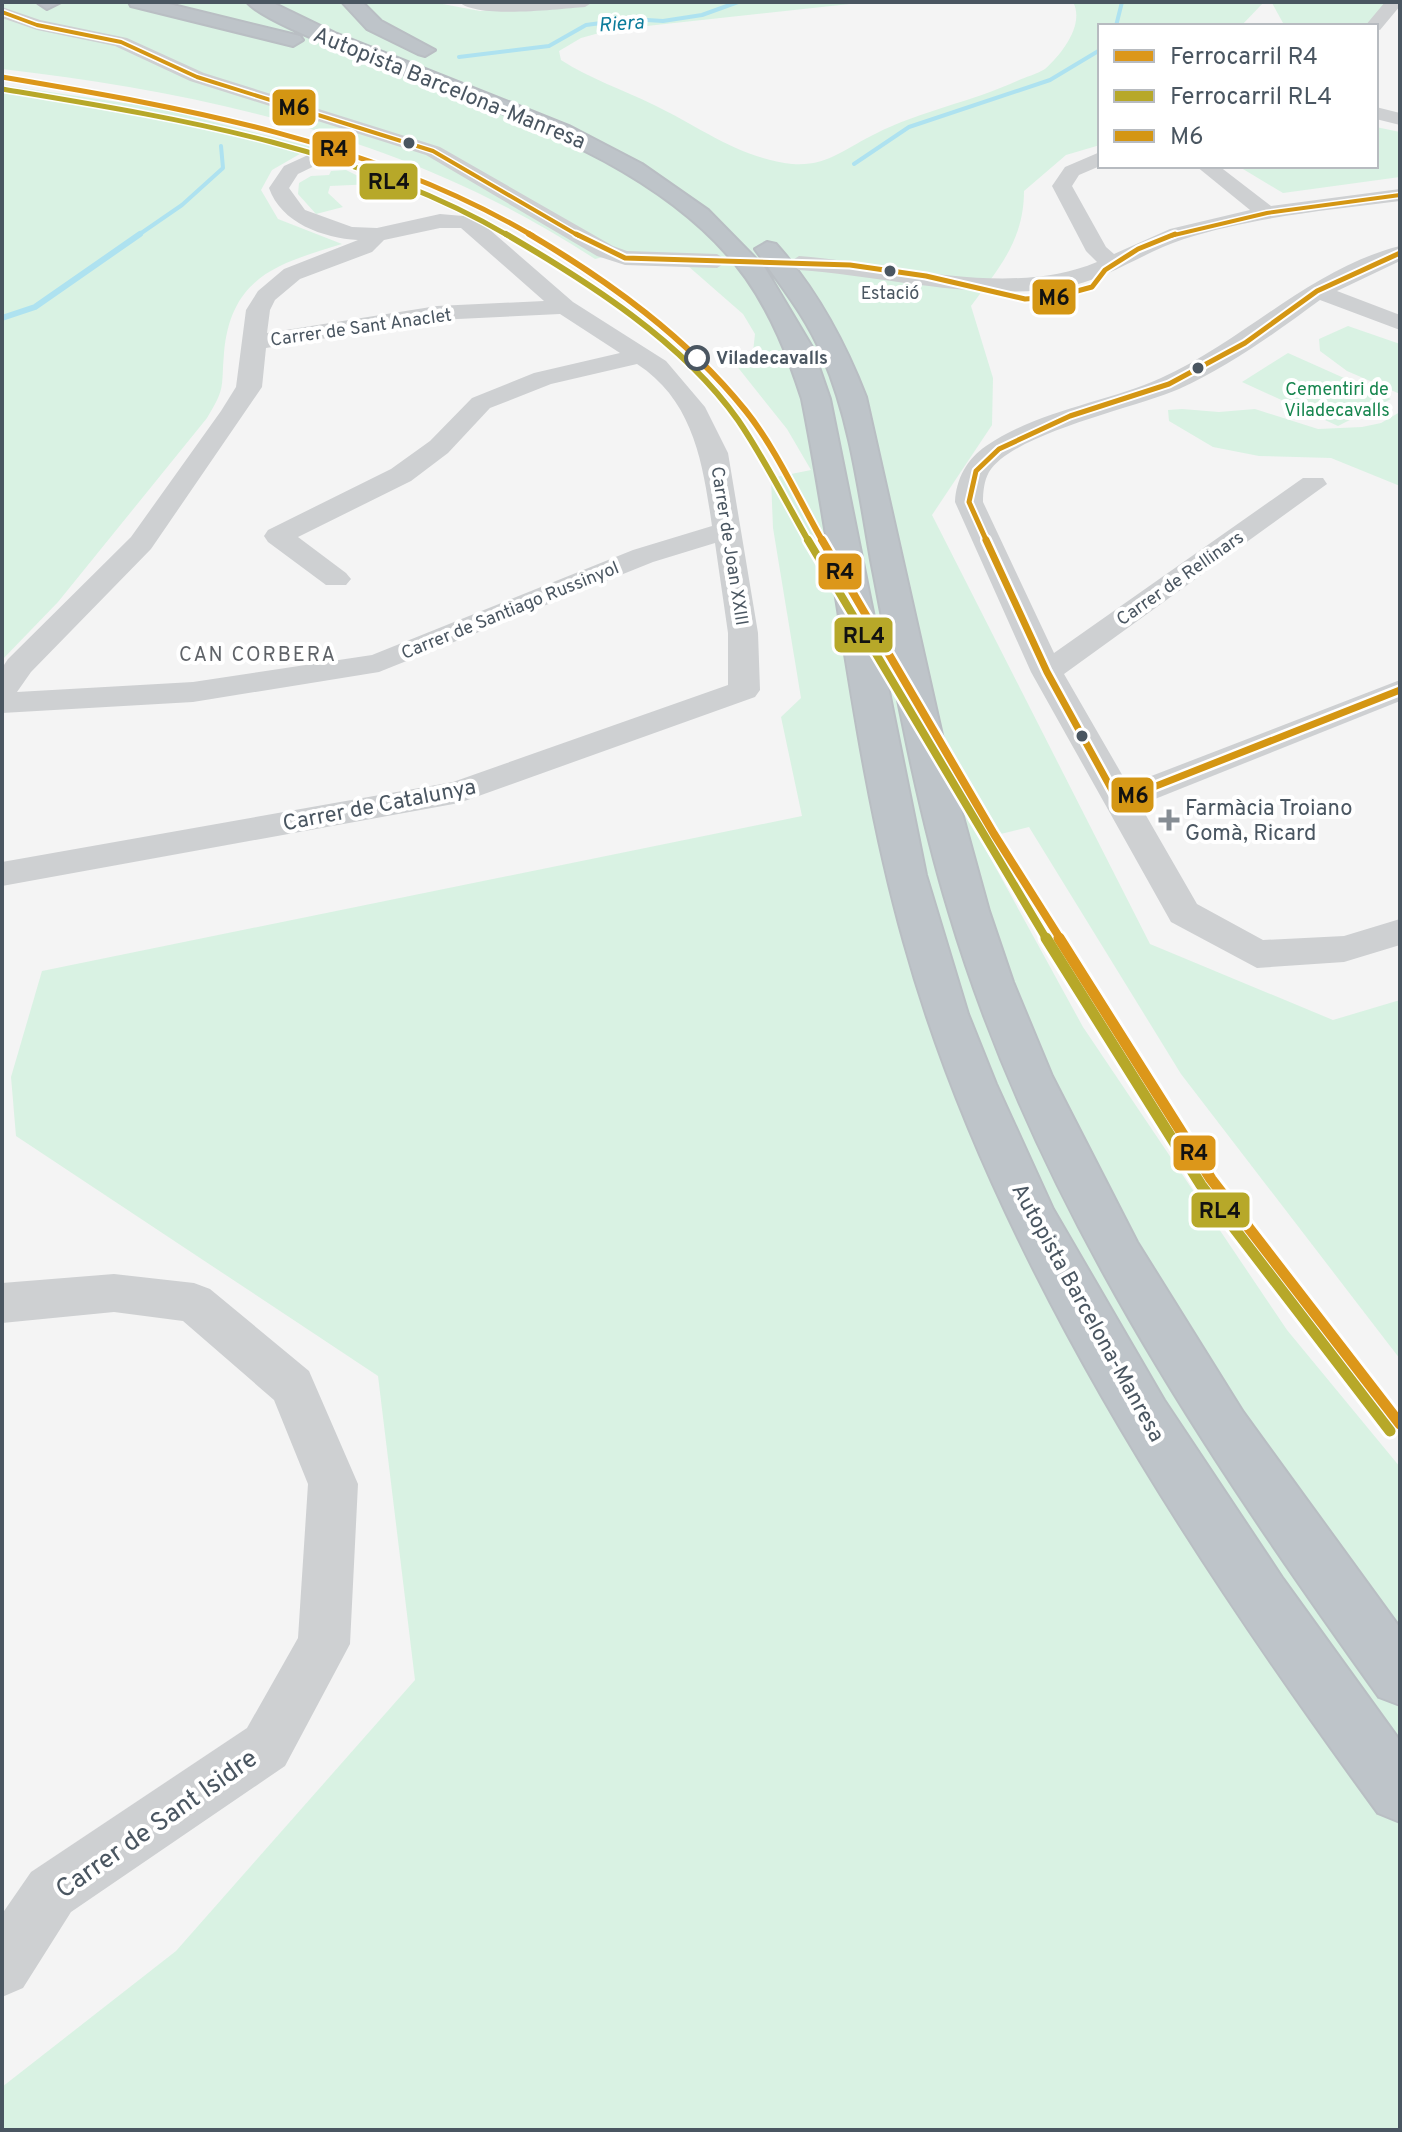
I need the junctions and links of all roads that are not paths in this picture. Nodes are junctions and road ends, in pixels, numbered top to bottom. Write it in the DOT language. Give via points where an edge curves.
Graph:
graph roads {
  1 [pos="138,2"];
  2 [pos="256,2"];
  3 [pos="285,2"];
  4 [pos="351,2"];
  5 [pos="467,2"];
  6 [pos="585,2"];
  7 [pos="1394,2"];
  8 [pos="42,7"];
  9 [pos="2,11"];
  10 [pos="1379,31"];
  11 [pos="440,56"];
  12 [pos="1378,114"];
  13 [pos="1400,119"];
  14 [pos="373,131"];
  15 [pos="353,140"];
  16 [pos="330,151"];
  17 [pos="1098,159"];
  18 [pos="1209,168"];
  19 [pos="1400,195"];
  20 [pos="1267,213"];
  21 [pos="377,235"];
  22 [pos="1400,253"];
  23 [pos="717,261"];
  24 [pos="799,263"];
  25 [pos="1109,267"];
  26 [pos="765,291"];
  27 [pos="1317,291"];
  28 [pos="565,307"];
  29 [pos="1400,323"];
  30 [pos="253,343"];
  31 [pos="650,360"];
  32 [pos="1313,484"];
  33 [pos="729,530"];
  34 [pos="336,579"];
  35 [pos="1047,672"];
  36 [pos="744,690"];
  37 [pos="1400,690"];
  38 [pos="2,691"];
  39 [pos="2,703"];
  40 [pos="1118,801"];
  41 [pos="2,874"];
  42 [pos="1400,932"];
  43 [pos="2,1303"];
  44 [pos="1400,1676"];
  45 [pos="1400,1791"];
  46 [pos="2,1967"];
  1 -- 26 [label="highway" via="293,40 473,104 575,147 657,195"];
  2 -- 26 [label="highway, Autopista Barcelona-Manresa" via="357,50 541,121 617,159 715,229"];
  3 -- 44 [label="highway, Autopista Barcelona-Manresa" via="628,144 743,224 809,301 852,397 951,854 1027,1073 1120,1261 1177,1356"];
  4 -- 11 [label="highway" via="374,25"];
  5 -- 6 [label="street"];
  7 -- 10 [label="street"];
  8 -- 9 [label="street"];
  8 -- 14 [label="street" via="197,77"];
  12 -- 13 [label="street"];
  14 -- 15 [label="street"];
  14 -- 23 [label="street" via="433,151 605,251 625,258"];
  16 -- 21 [label="street" via="291,170 279,188 284,201 297,215 321,225"];
  17 -- 25 [label="street" via="1072,171 1062,186"];
  18 -- 20 [label="street"];
  19 -- 20 [label="street"];
  20 -- 25 [label="street" via="1175,234"];
  21 -- 28 [label="street, Carrer de Joan XXIII" via="440,221 467,222"];
  21 -- 30 [label="street" via="364,247 275,285 258,310"];
  22 -- 27 [label="street"];
  24 -- 25 [label="street" via="926,276 1025,299 1092,287"];
  26 -- 45 [label="highway, Autopista Barcelona-Manresa" via="798,346 816,399 898,839 924,941 970,1076 1017,1185 1126,1388 1230,1551"];
  27 -- 29 [label="street"];
  27 -- 35 [label="street" via="1245,343 1169,384 1060,420 999,449 979,465 969,488 971,509"];
  28 -- 30 [label="street, Carrer de Sant Anaclet" via="437,313"];
  28 -- 31 [label="street, Carrer de Joan XXIII"];
  30 -- 38 [label="street" via="249,387 141,543 19,666"];
  31 -- 33 [label="street, Carrer de Joan XXIII" via="705,428 715,453"];
  31 -- 34 [label="street" via="543,378 481,403 439,447 401,475 278,536"];
  32 -- 35 [label="street, Carrer de Rellinars"];
  33 -- 36 [label="street, Carrer de Joan XXIII" via="743,633"];
  33 -- 39 [label="street, Carrer de Santiago Russinyol" via="643,556 379,663 193,692"];
  35 -- 40 [label="street"];
  36 -- 41 [label="street, Carrer de Catalunya" via="459,792"];
  37 -- 40 [label="street"];
  40 -- 42 [label="street" via="1184,913 1257,954 1344,949"];
  43 -- 46 [label="street, Carrer de Sant Isidre" via="114,1293 194,1303 292,1386 333,1484 324,1644 266,1747 51,1892"];
}
